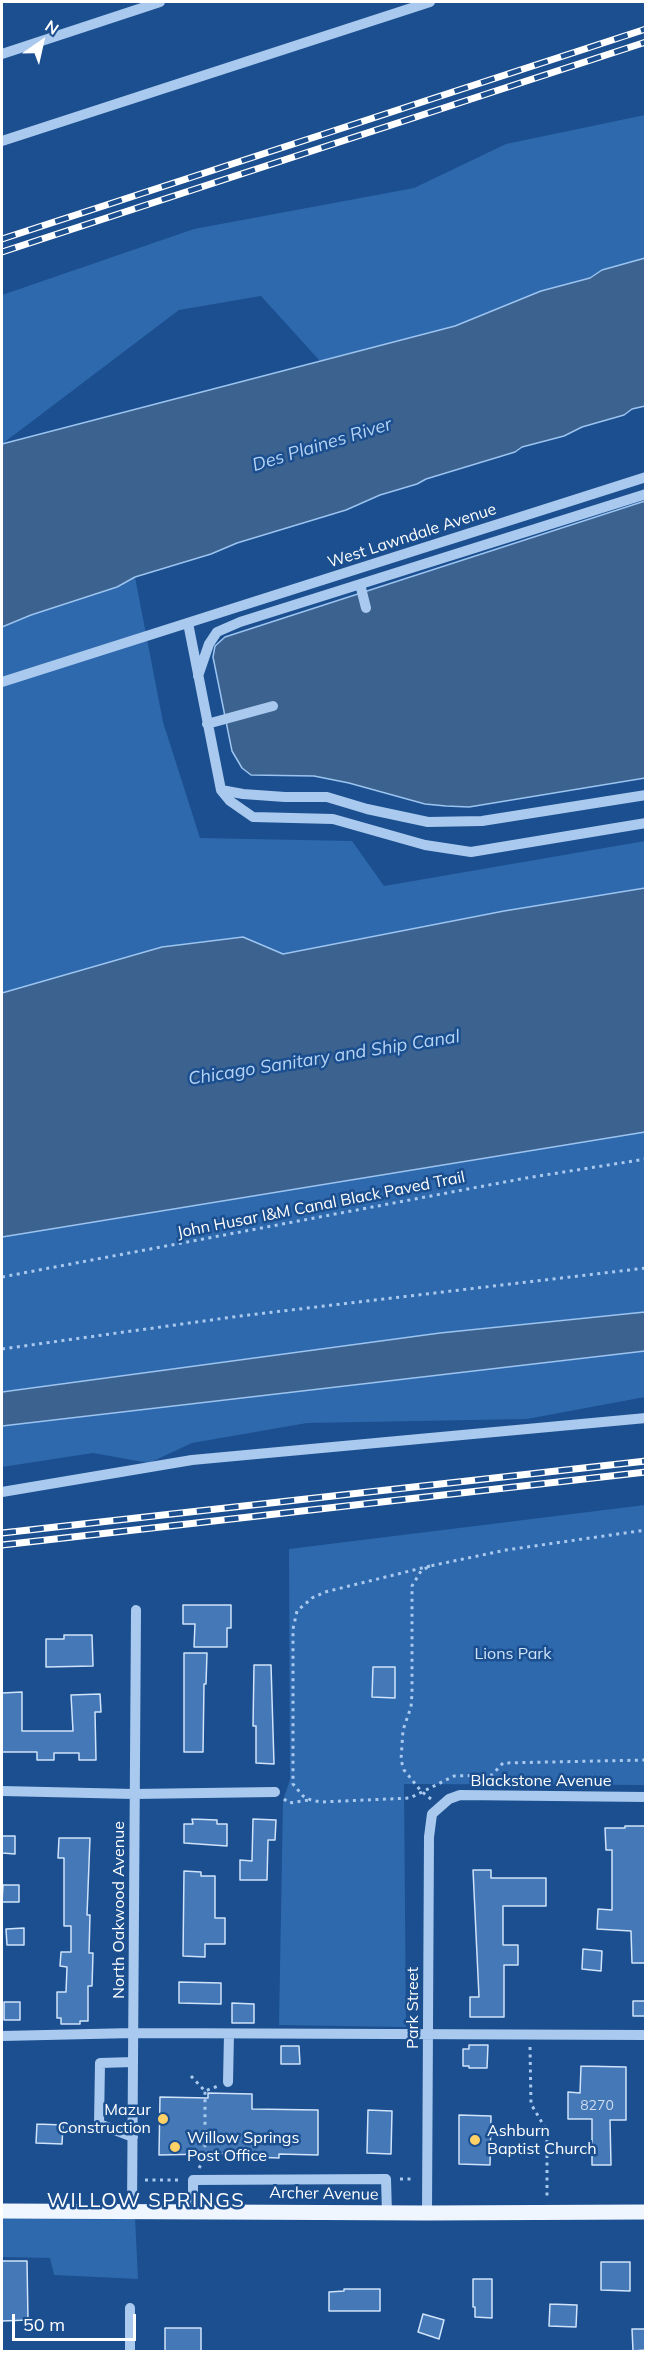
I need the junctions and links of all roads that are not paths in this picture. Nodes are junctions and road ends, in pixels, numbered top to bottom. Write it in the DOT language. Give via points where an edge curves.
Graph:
graph roads {
  1 [pos="160,2"];
  2 [pos="430,2"];
  3 [pos="2,54"];
  4 [pos="2,141"];
  5 [pos="645,477"];
  6 [pos="645,494"];
  7 [pos="360,584"];
  8 [pos="366,608"];
  9 [pos="188,623"];
  10 [pos="198,676"];
  11 [pos="2,682"];
  12 [pos="273,706"];
  13 [pos="207,724"];
  14 [pos="221,790"];
  15 [pos="645,795"];
  16 [pos="645,823"];
  17 [pos="645,1418"];
  18 [pos="2,1492"];
  19 [pos="136,1610"];
  20 [pos="2,1791"];
  21 [pos="275,1792"];
  22 [pos="134,1794"];
  23 [pos="645,1797"];
  24 [pos="439,1806"];
  25 [pos="134,2033"];
  26 [pos="229,2034"];
  27 [pos="428,2034"];
  28 [pos="645,2035"];
  29 [pos="2,2036"];
  30 [pos="134,2062"];
  31 [pos="228,2082"];
  32 [pos="133,2137"];
  33 [pos="2,2211"];
  34 [pos="132,2211"];
  35 [pos="193,2211"];
  36 [pos="645,2212"];
  37 [pos="387,2213"];
  38 [pos="427,2213"];
  39 [pos="130,2308"];
  40 [pos="130,2352"];
  1 -- 3 [label="street"];
  2 -- 4 [label="street"];
  5 -- 9 [label="street, West Lawndale Avenue"];
  6 -- 7 [label="street"];
  7 -- 8 [label="street"];
  7 -- 10 [label="street" via="217,632"];
  9 -- 10 [label="street"];
  9 -- 11 [label="street, West Lawndale Avenue"];
  10 -- 13 [label="street"];
  12 -- 13 [label="street"];
  13 -- 14 [label="street"];
  14 -- 15 [label="street" via="285,797 327,796 428,822 482,821"];
  14 -- 16 [label="street" via="253,817 333,819 425,845 471,852"];
  17 -- 18 [label="street" via="192,1460"];
  19 -- 22 [label="street, North Oakwood Avenue"];
  20 -- 22 [label="street"];
  21 -- 22 [label="street"];
  22 -- 25 [label="street, North Oakwood Avenue"];
  23 -- 24 [label="street, Blackstone Avenue" via="460,1795"];
  24 -- 27 [label="street, Park Street" via="429,1824"];
  25 -- 26 [label="street"];
  25 -- 29 [label="street"];
  25 -- 30 [label="street, North Oakwood Avenue"];
  26 -- 27 [label="street"];
  26 -- 31 [label="street"];
  27 -- 28 [label="street"];
  27 -- 38 [label="street, Park Street"];
  30 -- 32 [label="street, North Oakwood Avenue"];
  30 -- 32 [label="street" via="100,2063 99,2124"];
  32 -- 34 [label="street, North Oakwood Avenue"];
  33 -- 34 [label="main road, Archer Avenue"];
  34 -- 35 [label="main road, Archer Avenue"];
  35 -- 37 [label="main road, Archer Avenue"];
  35 -- 37 [label="street" via="193,2180 386,2179"];
  36 -- 38 [label="main road, Archer Avenue"];
  37 -- 38 [label="main road, Archer Avenue"];
  39 -- 40 [label="street"];
}
